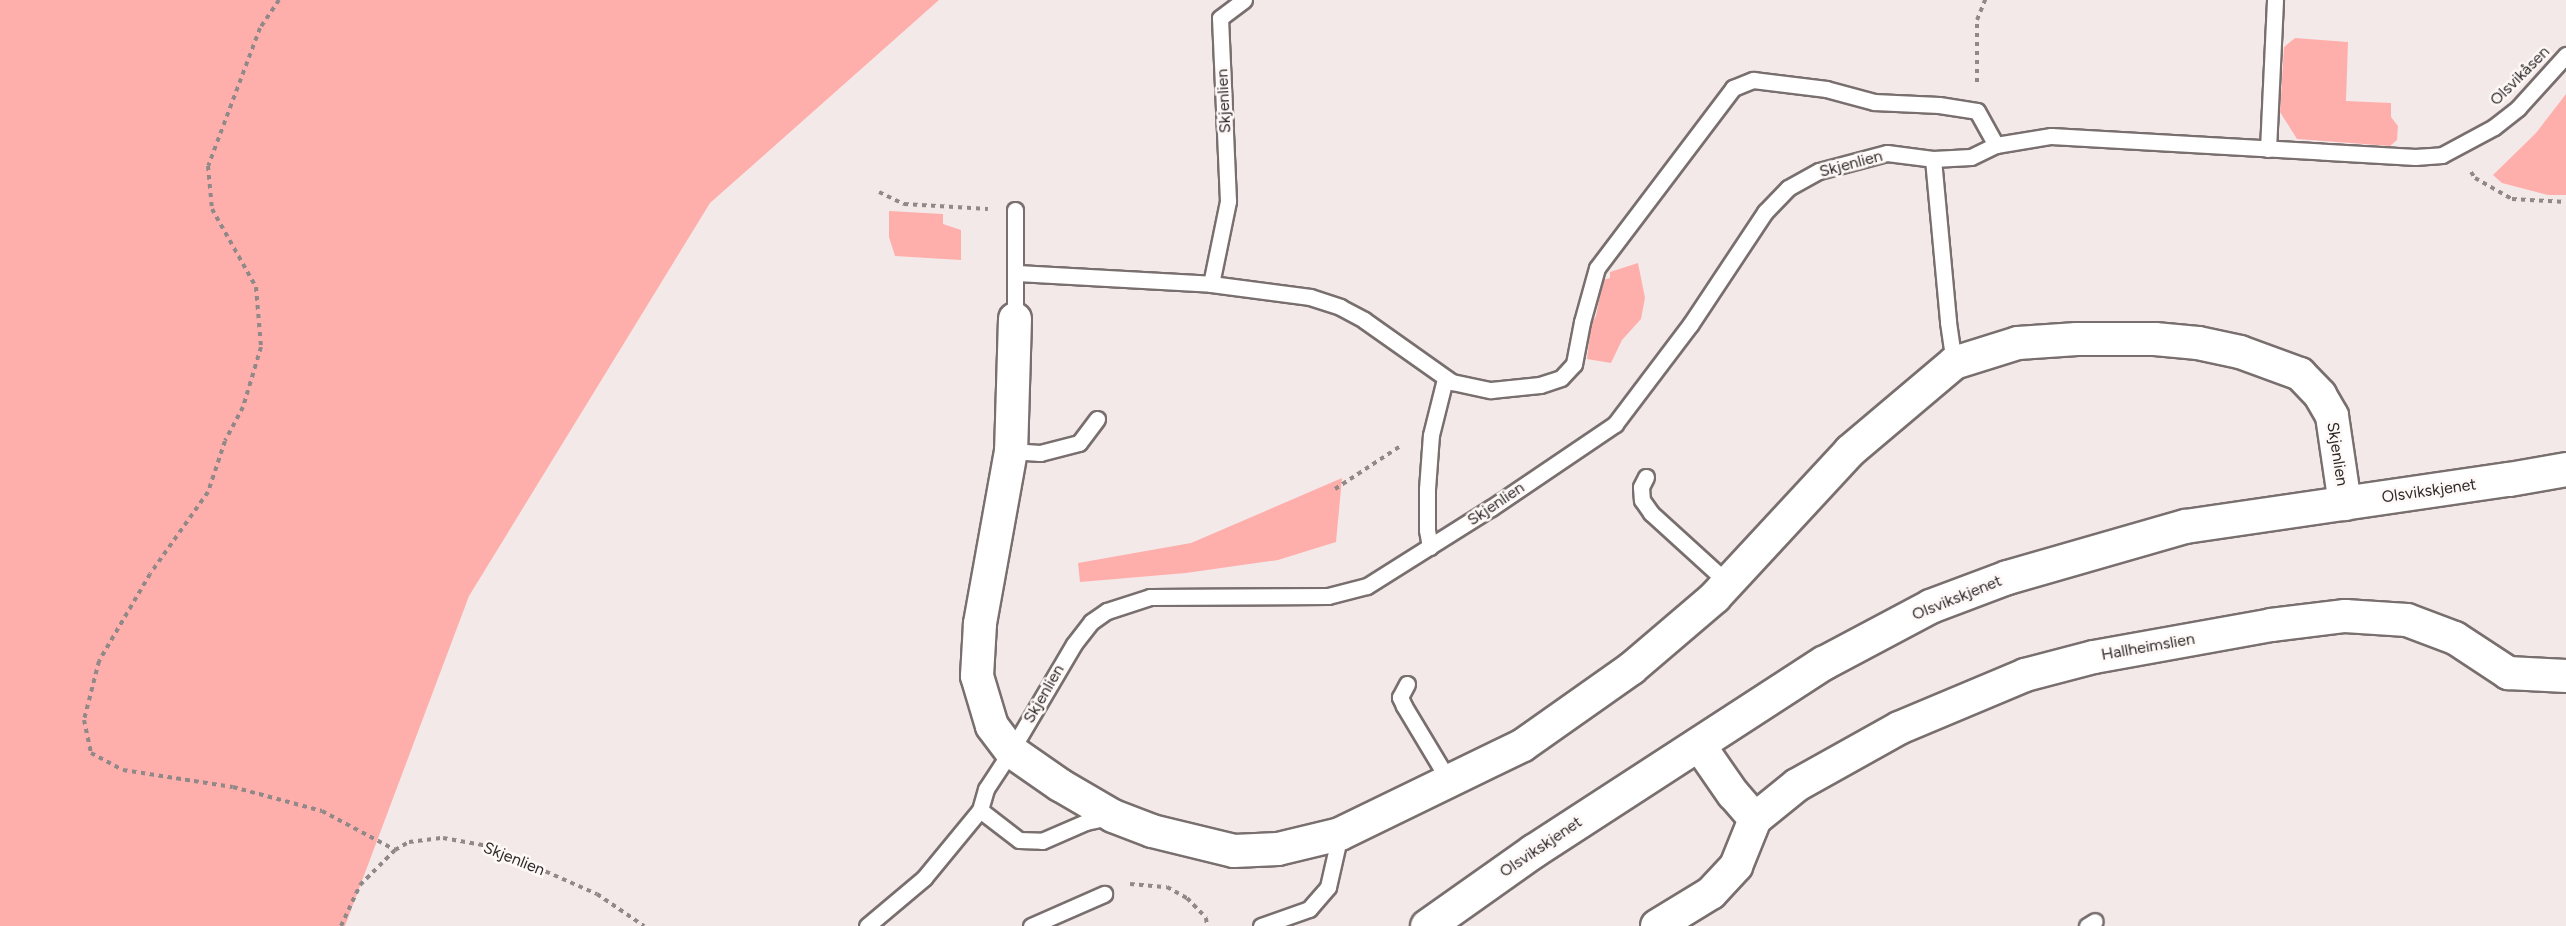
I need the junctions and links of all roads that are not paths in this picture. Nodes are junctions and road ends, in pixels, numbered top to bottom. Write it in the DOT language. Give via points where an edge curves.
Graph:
graph roads {
  1 [pos="1244,0"];
  2 [pos="2275,0"];
  3 [pos="2566,55"];
  4 [pos="1996,145"];
  5 [pos="2459,147"];
  6 [pos="2268,149"];
  7 [pos="1933,159"];
  8 [pos="1015,210"];
  9 [pos="1017,273"];
  10 [pos="1211,284"];
  11 [pos="1015,319"];
  12 [pos="1954,363"];
  13 [pos="1445,379"];
  14 [pos="1097,418"];
  15 [pos="1011,451"];
  16 [pos="2566,469"];
  17 [pos="1646,477"];
  18 [pos="2345,504"];
  19 [pos="1430,547"];
  20 [pos="1728,583"];
  21 [pos="2566,676"];
  22 [pos="1407,684"];
  23 [pos="1699,745"];
  24 [pos="1011,751"];
  25 [pos="1449,781"];
  26 [pos="980,810"];
  27 [pos="1113,816"];
  28 [pos="1755,819"];
  29 [pos="1340,834"];
  30 [pos="1104,894"];
  31 [pos="867,926"];
  32 [pos="1031,926"];
  33 [pos="1261,926"];
  34 [pos="1427,926"];
  35 [pos="1657,926"];
  1 -- 10 [label="lane, Skjenlien" via="1220,18 1228,201"];
  2 -- 6 [label="lane"];
  3 -- 5 [label="lane, Olsvikåsen" via="2518,108"];
  4 -- 6 [label="lane, Skjenlien" via="2051,136"];
  4 -- 7 [label="lane, Skjenlien" via="1971,157"];
  4 -- 13 [label="lane" via="1977,111 1874,102 1826,89 1753,81 1733,88 1597,268 1574,364 1561,378 1540,385 1491,390"];
  5 -- 6 [label="lane, Skjenlien" via="2442,155 2415,157"];
  7 -- 12 [label="lane"];
  7 -- 19 [label="lane, Skjenlien" via="1887,153 1819,171 1788,188 1765,212 1690,325 1615,424"];
  8 -- 9 [label="lane, Skjenlien"];
  9 -- 10 [label="lane"];
  9 -- 11 [label="lane, Skjenlien"];
  10 -- 13 [label="lane" via="1310,297 1340,307"];
  11 -- 15 [label="street, Skjenlien"];
  12 -- 18 [label="street, Skjenlien" via="2018,343 2077,339 2155,339 2240,352 2300,374 2320,395 2332,416"];
  12 -- 20 [label="street, Skjenlien" via="1850,451"];
  13 -- 19 [label="lane" via="1431,435 1427,489"];
  14 -- 15 [label="lane" via="1079,443 1040,453"];
  15 -- 24 [label="street, Skjenlien" via="980,624 977,676 992,726"];
  16 -- 18 [label="main road, Olsvikskjenet"];
  17 -- 20 [label="lane" via="1641,487 1642,500 1651,513"];
  18 -- 23 [label="main road, Olsvikskjenet" via="2185,526 2007,577 1930,606 1822,663"];
  19 -- 24 [label="lane, Skjenlien" via="1367,586 1328,596 1150,597 1107,611 1091,622 1074,644"];
  20 -- 25 [label="street, Skjenlien" via="1623,674 1523,745"];
  21 -- 28 [label="street, Hallheimslien" via="2508,673 2455,638 2406,620 2345,616 2271,625 2094,657 2025,675 1899,728 1797,784"];
  22 -- 25 [label="lane" via="1400,697"];
  23 -- 28 [label="street"];
  23 -- 34 [label="main road, Olsvikskjenet" via="1533,851"];
  24 -- 26 [label="lane, Skjenlien" via="986,789"];
  24 -- 27 [label="street, Skjenlien"];
  25 -- 29 [label="street, Skjenlien"];
  26 -- 27 [label="lane" via="1019,840 1041,841 1086,822"];
  26 -- 31 [label="lane, Skjenlien" via="924,878"];
  27 -- 29 [label="street, Skjenlien" via="1152,831 1234,851 1278,849"];
  28 -- 35 [label="street, Hallheimslien" via="1736,866 1711,893"];
  29 -- 33 [label="lane" via="1328,887 1309,909"];
  30 -- 32 [label="lane"];
}
